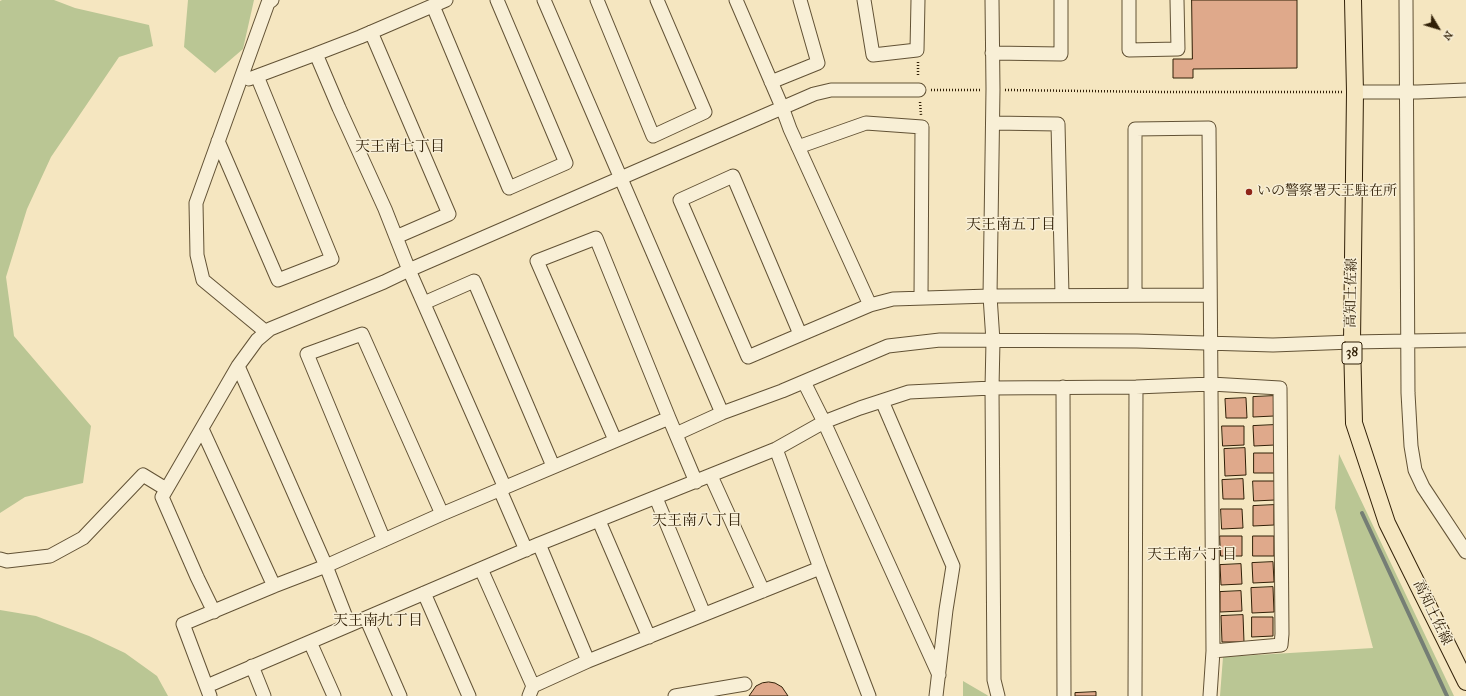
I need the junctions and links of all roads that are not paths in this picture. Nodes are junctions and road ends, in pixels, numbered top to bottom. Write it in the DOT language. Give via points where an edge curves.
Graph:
graph roads {
  1 [pos="272,0"];
  2 [pos="446,0"];
  3 [pos="497,0"];
  4 [pos="544,0"];
  5 [pos="597,0"];
  6 [pos="657,0"];
  7 [pos="736,0"];
  8 [pos="800,0"];
  9 [pos="864,0"];
  10 [pos="918,0"];
  11 [pos="992,0"];
  12 [pos="1061,0"];
  13 [pos="1130,0"];
  14 [pos="1177,0"];
  15 [pos="1353,0"];
  16 [pos="1406,0"];
  17 [pos="433,6"];
  18 [pos="371,32"];
  19 [pos="992,53"];
  20 [pos="316,54"];
  21 [pos="257,76"];
  22 [pos="771,82"];
  23 [pos="239,83"];
  24 [pos="918,90"];
  25 [pos="1466,90"];
  26 [pos="1355,92"];
  27 [pos="1406,92"];
  28 [pos="782,107"];
  29 [pos="993,123"];
  30 [pos="218,141"];
  31 [pos="798,147"];
  32 [pos="621,178"];
  33 [pos="396,237"];
  34 [pos="409,270"];
  35 [pos="1062,295"];
  36 [pos="1135,295"];
  37 [pos="1210,295"];
  38 [pos="990,296"];
  39 [pos="921,298"];
  40 [pos="424,303"];
  41 [pos="870,305"];
  42 [pos="266,332"];
  43 [pos="800,334"];
  44 [pos="1466,340"];
  45 [pos="993,341"];
  46 [pos="1409,341"];
  47 [pos="1352,342"];
  48 [pos="1211,343"];
  49 [pos="238,366"];
  50 [pos="804,382"];
  51 [pos="1211,384"];
  52 [pos="1063,387"];
  53 [pos="1136,387"];
  54 [pos="992,388"];
  55 [pos="882,401"];
  56 [pos="722,413"];
  57 [pos="669,418"];
  58 [pos="824,422"];
  59 [pos="202,429"];
  60 [pos="676,434"];
  61 [pos="615,440"];
  62 [pos="776,449"];
  63 [pos="553,466"];
  64 [pos="711,476"];
  65 [pos="696,482"];
  66 [pos="166,489"];
  67 [pos="502,489"];
  68 [pos="656,498"];
  69 [pos="442,514"];
  70 [pos="598,520"];
  71 [pos="384,540"];
  72 [pos="539,544"];
  73 [pos="526,550"];
  74 [pos="1466,552"];
  75 [pos="0,559"];
  76 [pos="326,566"];
  77 [pos="820,568"];
  78 [pos="482,569"];
  79 [pos="274,586"];
  80 [pos="763,591"];
  81 [pos="424,593"];
  82 [pos="214,612"];
  83 [pos="704,614"];
  84 [pos="366,618"];
  85 [pos="349,625"];
  86 [pos="648,637"];
  87 [pos="310,642"];
  88 [pos="1213,651"];
  89 [pos="588,661"];
  90 [pos="252,666"];
  91 [pos="939,675"];
  92 [pos="1466,682"];
  93 [pos="745,684"];
  94 [pos="208,691"];
  95 [pos="531,691"];
  96 [pos="264,696"];
  97 [pos="334,696"];
  98 [pos="400,696"];
  99 [pos="469,696"];
  100 [pos="675,696"];
  101 [pos="869,696"];
  102 [pos="936,696"];
  103 [pos="998,696"];
  104 [pos="1064,696"];
  105 [pos="1135,696"];
  106 [pos="1210,696"];
  1 -- 23 [label="street" via="268,3"];
  2 -- 17 [label="street"];
  3 -- 17 [label="street" via="566,163 509,188"];
  4 -- 32 [label="street"];
  5 -- 6 [label="street" via="653,136 705,112"];
  7 -- 22 [label="street"];
  8 -- 22 [label="street" via="818,63"];
  9 -- 10 [label="street" via="873,55 917,50"];
  11 -- 19 [label="street"];
  12 -- 19 [label="street" via="1061,54"];
  13 -- 14 [label="street" via="1129,50 1178,49"];
  15 -- 26 [label="main road, 高知土佐線 / 38"];
  16 -- 27 [label="street"];
  17 -- 18 [label="street"];
  18 -- 20 [label="street"];
  18 -- 33 [label="street" via="449,214"];
  19 -- 29 [label="street"];
  20 -- 21 [label="street"];
  20 -- 33 [label="street"];
  21 -- 23 [label="street"];
  21 -- 30 [label="street" via="332,259 278,280"];
  22 -- 28 [label="street"];
  23 -- 30 [label="street"];
  24 -- 28 [label="street" via="831,90"];
  25 -- 27 [label="street"];
  26 -- 27 [label="street"];
  26 -- 47 [label="main road, 高知土佐線 / 38"];
  27 -- 46 [label="street"];
  28 -- 31 [label="street"];
  28 -- 32 [label="street"];
  29 -- 35 [label="street" via="1058,124"];
  29 -- 38 [label="street"];
  30 -- 42 [label="street" via="196,203 197,256 203,280"];
  31 -- 39 [label="street" via="866,123 922,127"];
  31 -- 41 [label="street"];
  32 -- 34 [label="street"];
  32 -- 56 [label="street"];
  33 -- 34 [label="street"];
  34 -- 40 [label="street"];
  34 -- 42 [label="street"];
  35 -- 36 [label="street"];
  35 -- 38 [label="street"];
  36 -- 37 [label="street"];
  36 -- 37 [label="street" via="1135,128 1209,128"];
  37 -- 48 [label="street"];
  38 -- 39 [label="street"];
  38 -- 45 [label="street"];
  39 -- 41 [label="street" via="893,299"];
  40 -- 63 [label="street" via="474,281"];
  40 -- 67 [label="street"];
  41 -- 43 [label="street"];
  42 -- 49 [label="street" via="256,340"];
  43 -- 43 [label="street" via="733,176 680,200 748,357"];
  44 -- 46 [label="street"];
  45 -- 48 [label="street"];
  45 -- 50 [label="street" via="940,340 888,346"];
  45 -- 54 [label="street"];
  46 -- 47 [label="street"];
  46 -- 74 [label="street" via="1408,393 1415,470 1423,487"];
  47 -- 48 [label="street" via="1273,345"];
  47 -- 92 [label="main road, 高知土佐線 / 38" via="1354,423 1387,523"];
  48 -- 51 [label="street"];
  49 -- 59 [label="street"];
  49 -- 76 [label="street"];
  50 -- 56 [label="street"];
  50 -- 58 [label="street"];
  51 -- 53 [label="street"];
  51 -- 88 [label="street"];
  51 -- 88 [label="street" via="1280,388 1282,626 1281,645"];
  52 -- 53 [label="street"];
  52 -- 54 [label="street"];
  52 -- 104 [label="street"];
  53 -- 105 [label="street"];
  54 -- 55 [label="street" via="909,392"];
  54 -- 103 [label="street" via="994,680"];
  55 -- 58 [label="street"];
  55 -- 91 [label="street" via="953,566"];
  56 -- 60 [label="street"];
  57 -- 60 [label="street"];
  57 -- 61 [label="street"];
  57 -- 61 [label="street" via="596,238 537,261"];
  58 -- 62 [label="street"];
  58 -- 91 [label="street"];
  59 -- 66 [label="street"];
  59 -- 79 [label="street"];
  60 -- 65 [label="street"];
  61 -- 63 [label="street"];
  62 -- 64 [label="street"];
  62 -- 77 [label="street"];
  63 -- 67 [label="street"];
  64 -- 65 [label="street"];
  64 -- 80 [label="street"];
  65 -- 68 [label="street"];
  66 -- 75 [label="street" via="143,475 83,538 50,556 7,561"];
  66 -- 82 [label="street" via="162,496 196,577"];
  67 -- 69 [label="street"];
  67 -- 73 [label="street"];
  68 -- 70 [label="street"];
  68 -- 83 [label="street"];
  69 -- 71 [label="street"];
  69 -- 71 [label="street" via="362,334 307,354"];
  70 -- 72 [label="street"];
  70 -- 86 [label="street"];
  71 -- 76 [label="street"];
  72 -- 73 [label="street"];
  72 -- 89 [label="street"];
  73 -- 78 [label="street"];
  76 -- 79 [label="street"];
  76 -- 85 [label="street"];
  77 -- 80 [label="street"];
  77 -- 101 [label="street"];
  78 -- 81 [label="street"];
  78 -- 95 [label="street"];
  79 -- 82 [label="street"];
  80 -- 83 [label="street"];
  81 -- 84 [label="street"];
  81 -- 99 [label="street"];
  82 -- 94 [label="street" via="183,624"];
  83 -- 86 [label="street"];
  84 -- 85 [label="street"];
  84 -- 98 [label="street"];
  85 -- 87 [label="street"];
  86 -- 89 [label="street"];
  87 -- 90 [label="street"];
  87 -- 97 [label="street"];
  88 -- 106 [label="street"];
  89 -- 95 [label="street"];
  90 -- 94 [label="street"];
  90 -- 96 [label="street"];
  91 -- 102 [label="street"];
  93 -- 100 [label="street"];
}
